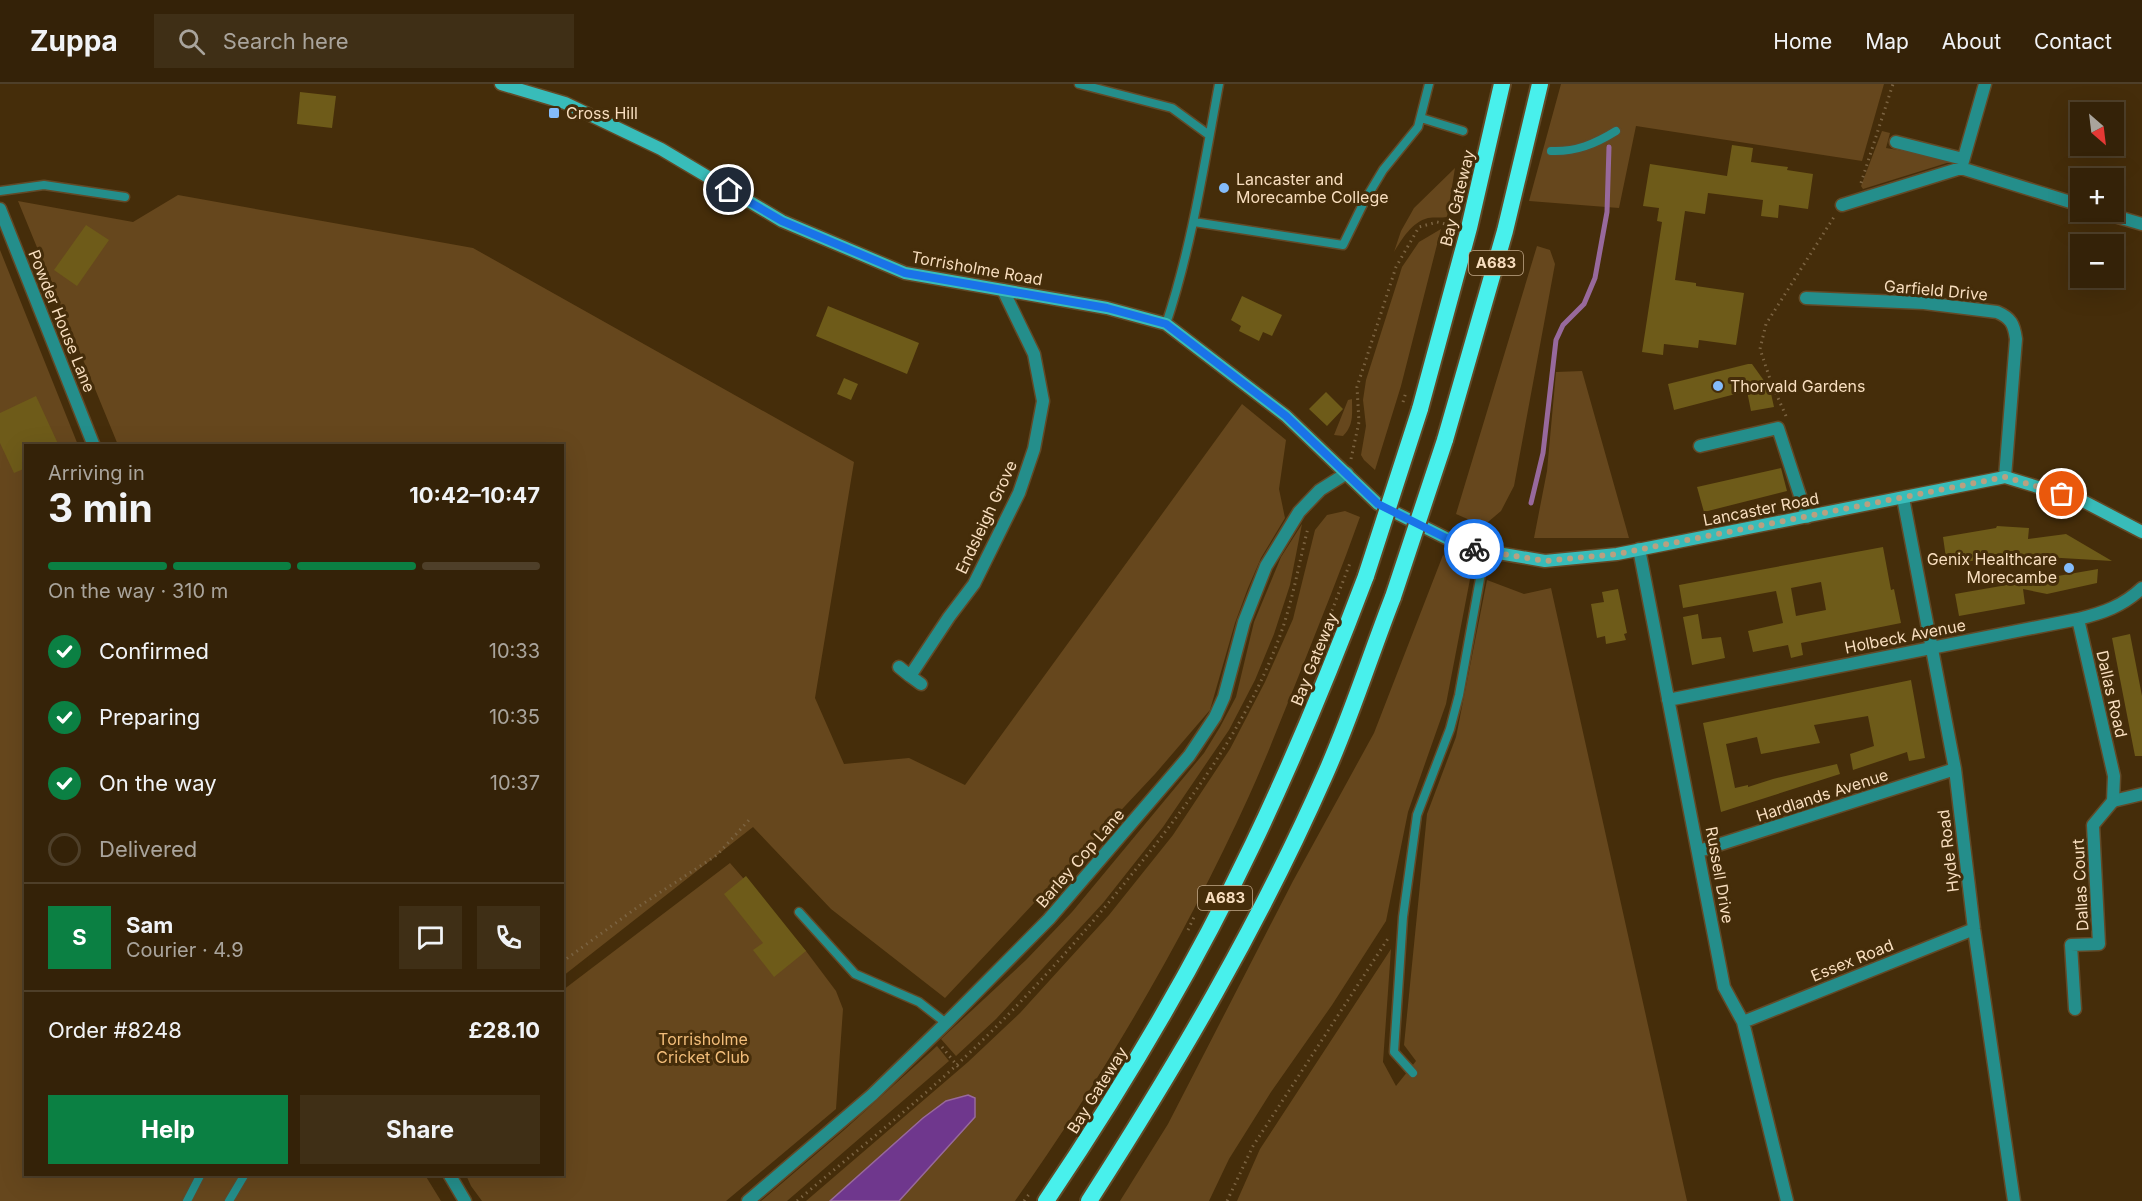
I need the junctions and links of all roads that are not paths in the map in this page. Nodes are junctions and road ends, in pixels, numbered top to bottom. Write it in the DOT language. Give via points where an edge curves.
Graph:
graph roads {
  1 [pos="501,84"];
  2 [pos="1079,84"];
  3 [pos="1219,84"];
  4 [pos="1429,84"];
  5 [pos="1502,84"];
  6 [pos="1540,84"];
  7 [pos="1985,84"];
  8 [pos="1421,118"];
  9 [pos="1463,131"];
  10 [pos="1616,131"];
  11 [pos="1209,135"];
  12 [pos="1896,142"];
  13 [pos="1551,151"];
  14 [pos="1962,164"];
  15 [pos="0,191"];
  16 [pos="125,197"];
  17 [pos="2070,202"];
  18 [pos="0,209"];
  19 [pos="1839,210"];
  20 [pos="2124,219"];
  21 [pos="1194,222"];
  22 [pos="2142,224"];
  23 [pos="1003,290"];
  24 [pos="1806,298"];
  25 [pos="1166,324"];
  26 [pos="93,444"];
  27 [pos="1700,446"];
  28 [pos="1347,473"];
  29 [pos="2005,477"];
  30 [pos="1357,484"];
  31 [pos="1903,498"];
  32 [pos="1807,517"];
  33 [pos="2142,532"];
  34 [pos="1639,549"];
  35 [pos="1485,551"];
  36 [pos="2142,588"];
  37 [pos="2078,619"];
  38 [pos="1932,648"];
  39 [pos="899,667"];
  40 [pos="1668,700"];
  41 [pos="1955,769"];
  42 [pos="2142,794"];
  43 [pos="2113,801"];
  44 [pos="1699,852"];
  45 [pos="799,912"];
  46 [pos="1974,929"];
  47 [pos="2075,1009"];
  48 [pos="1743,1022"];
  49 [pos="946,1023"];
  50 [pos="1413,1073"];
  51 [pos="1157,1096"];
  52 [pos="200,1176"];
  53 [pos="244,1176"];
  54 [pos="450,1176"];
  55 [pos="187,1201"];
  56 [pos="229,1201"];
  57 [pos="465,1201"];
  58 [pos="748,1201"];
  59 [pos="1046,1201"];
  60 [pos="1089,1201"];
  61 [pos="1099,1201"];
  62 [pos="1787,1201"];
  63 [pos="2014,1201"];
  1 -- 23 [label="main road, Torrisholme Road" via="565,104 661,149 782,221 905,273"];
  2 -- 11 [label="lane" via="1172,108"];
  3 -- 11 [label="lane"];
  4 -- 8 [label="lane"];
  5 -- 59 [label="highway, Bay Gateway / A683, bridge" via="1469,228 1420,409 1366,576 1332,665 1253,845 1119,1091"];
  6 -- 51 [label="highway, A683, bridge" via="1505,231 1445,440 1393,597 1326,774 1242,946"];
  7 -- 14 [label="street"];
  8 -- 9 [label="lane"];
  8 -- 21 [label="lane" via="1383,170 1344,245"];
  10 -- 13 [label="lane" via="1582,148"];
  11 -- 21 [label="lane"];
  12 -- 14 [label="street"];
  14 -- 17 [label="street"];
  14 -- 19 [label="street"];
  15 -- 16 [label="lane" via="44,186"];
  18 -- 26 [label="street, Powder House Lane"];
  20 -- 22 [label="street"];
  21 -- 25 [label="lane"];
  23 -- 25 [label="main road, Torrisholme Road" via="1107,308"];
  23 -- 39 [label="street, Endsleigh Grove" via="1034,354 1043,401 1035,449 1019,493 974,584 949,617 916,680"];
  24 -- 29 [label="street, Garfield Drive" via="1924,303 2006,316 2014,325 2016,339"];
  25 -- 28 [label="main road, Torrisholme Road" via="1286,416"];
  27 -- 32 [label="street" via="1778,428"];
  28 -- 30 [label="main road, Torrisholme Road"];
  28 -- 49 [label="street, Barley Cop Lane" via="1320,490 1299,512 1266,566 1244,622 1224,697 1189,756 1049,919"];
  29 -- 31 [label="main road, Lancaster Road"];
  29 -- 33 [label="main road, Lancaster Road" via="2081,500"];
  30 -- 35 [label="main road, Lancaster Road" via="1378,504 1446,538"];
  31 -- 32 [label="main road, Lancaster Road"];
  31 -- 38 [label="street, Hyde Road"];
  32 -- 34 [label="main road, Lancaster Road"];
  34 -- 35 [label="main road, Lancaster Road" via="1545,561"];
  34 -- 40 [label="street, Russell Drive"];
  35 -- 50 [label="lane" via="1459,695 1417,815 1403,917 1394,1052"];
  36 -- 37 [label="street, Holbeck Avenue" via="2121,604"];
  37 -- 38 [label="street, Holbeck Avenue"];
  37 -- 43 [label="street, Dallas Road" via="2114,776"];
  38 -- 40 [label="street, Holbeck Avenue"];
  38 -- 41 [label="street, Hyde Road"];
  40 -- 44 [label="street, Russell Drive"];
  41 -- 44 [label="street, Hardlands Avenue"];
  41 -- 46 [label="street, Hyde Road"];
  42 -- 43 [label="street"];
  43 -- 47 [label="street, Dallas Court" via="2093,825 2099,944 2071,945"];
  44 -- 48 [label="street, Russell Drive" via="1724,987"];
  45 -- 49 [label="lane" via="855,974 919,1002"];
  46 -- 48 [label="street, Essex Road"];
  46 -- 63 [label="street, Hyde Road"];
  48 -- 62 [label="street, Russell Drive"];
  49 -- 58 [label="street, Barley Cop Lane" via="873,1095"];
  51 -- 60 [label="highway, A683"];
  51 -- 61 [label="lane"];
  52 -- 55 [label="lane"];
  53 -- 56 [label="lane"];
  54 -- 57 [label="street"];
}
